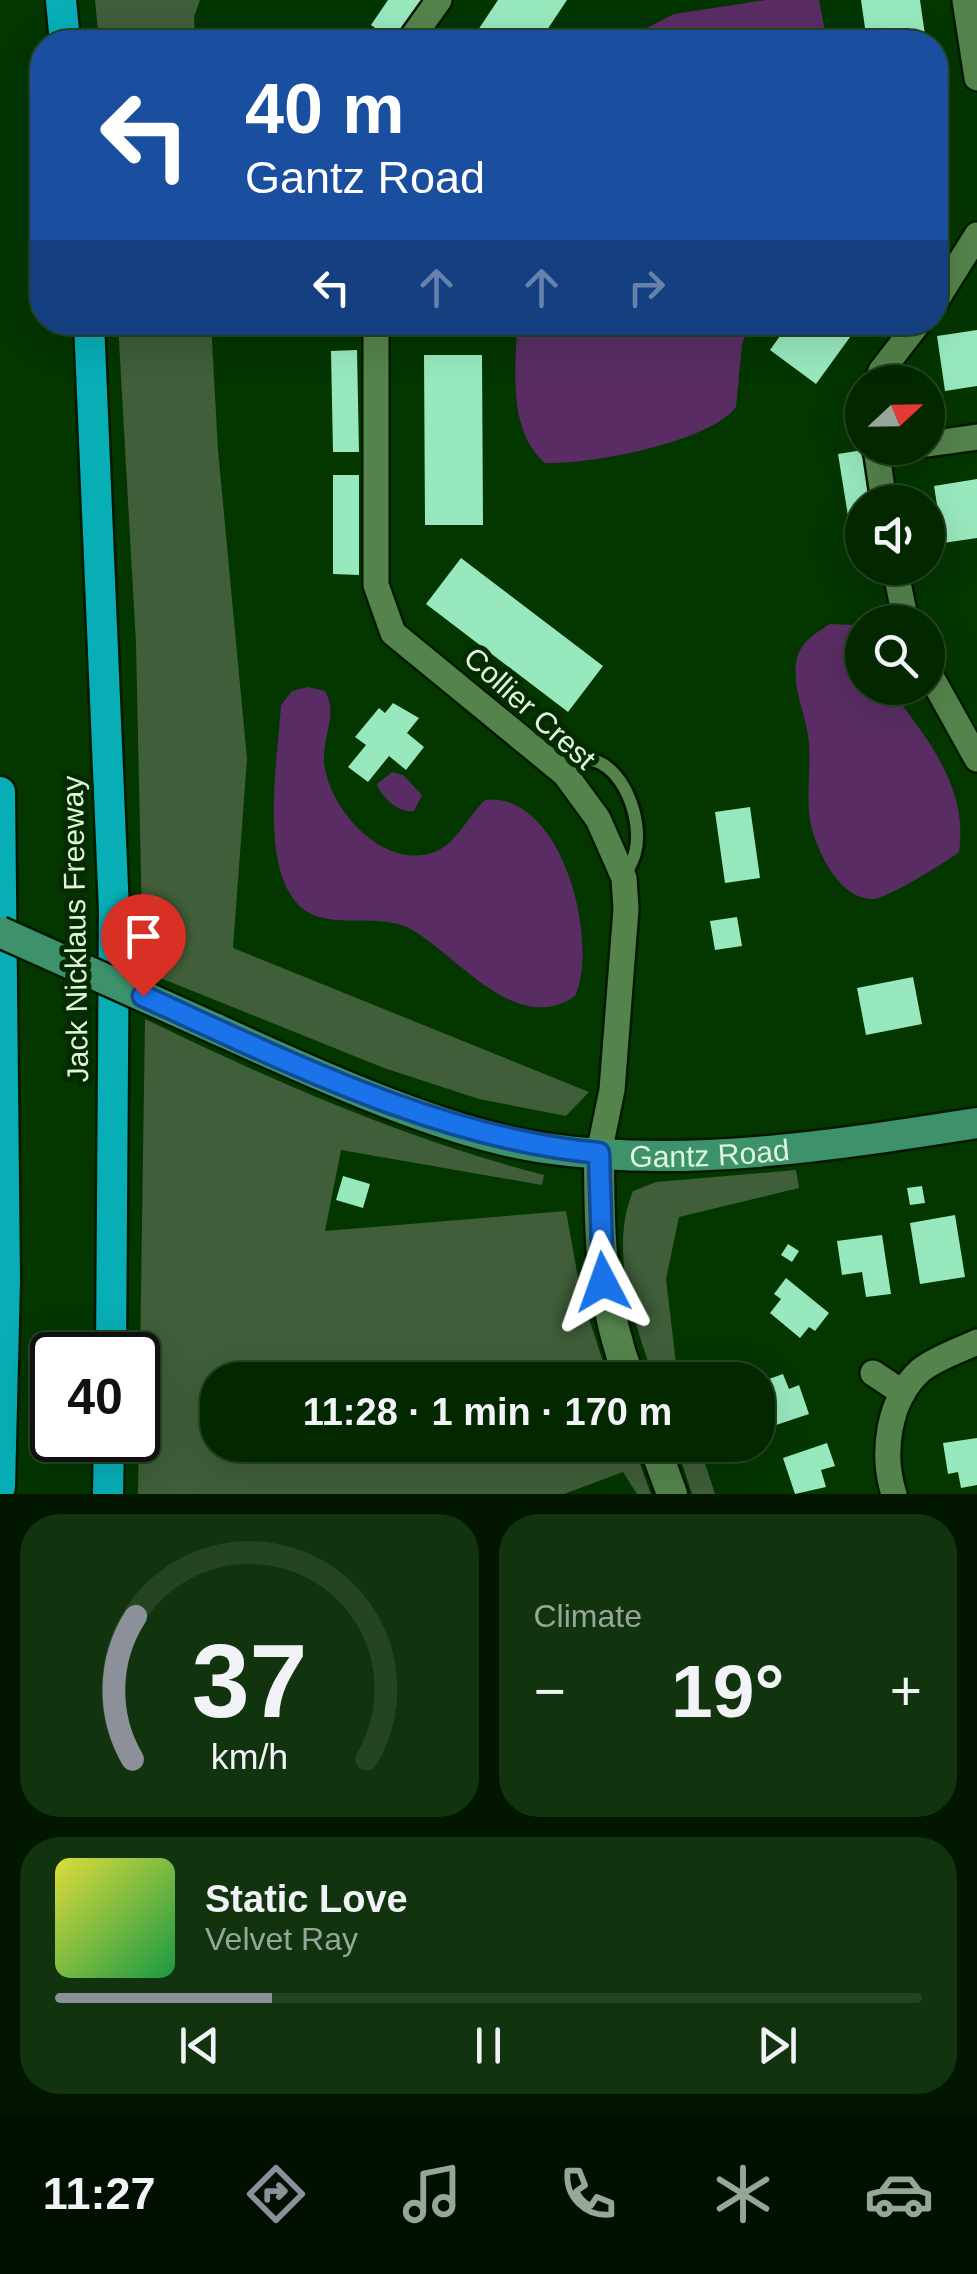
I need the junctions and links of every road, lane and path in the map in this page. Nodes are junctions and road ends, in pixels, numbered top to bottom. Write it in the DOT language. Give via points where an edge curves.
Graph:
graph roads {
  1 [pos="61,0"];
  2 [pos="439,0"];
  3 [pos="964,0"];
  4 [pos="63,30"];
  5 [pos="418,30"];
  6 [pos="977,78"];
  7 [pos="977,235"];
  8 [pos="977,280"];
  9 [pos="948,282"];
  10 [pos="948,290"];
  11 [pos="90,335"];
  12 [pos="376,335"];
  13 [pos="910,335"];
  14 [pos="889,365"];
  15 [pos="977,437"];
  16 [pos="945,442"];
  17 [pos="945,702"];
  18 [pos="977,759"];
  19 [pos="565,774"];
  20 [pos="0,792"];
  21 [pos="624,878"];
  22 [pos="0,932"];
  23 [pos="971,1117"];
  24 [pos="599,1153"];
  25 [pos="111,1332"];
  26 [pos="977,1342"];
  27 [pos="624,1362"];
  28 [pos="873,1373"];
  29 [pos="903,1393"];
  30 [pos="109,1462"];
  31 [pos="660,1462"];
  32 [pos="0,1487"];
  33 [pos="108,1494"];
  34 [pos="672,1494"];
  35 [pos="894,1494"];
  1 -- 4 [label="highway"];
  2 -- 5 [label="street"];
  3 -- 6 [label="street"];
  7 -- 9 [label="street"];
  8 -- 10 [label="street"];
  11 -- 25 [label="highway, Jack Nicklaus Freeway" via="114,911"];
  12 -- 19 [label="street, Collier Crest" via="376,585 383,611 393,633"];
  13 -- 14 [label="street"];
  15 -- 16 [label="street"];
  17 -- 18 [label="street"];
  19 -- 21 [label="street, Collier Crest" via="598,819"];
  19 -- 21 [label="lane" via="587,759 603,762 617,776 636,826 636,852"];
  20 -- 32 [label="highway"];
  21 -- 24 [label="street, Collier Crest" via="612,1090"];
  22 -- 24 [label="main road, Gantz Road, bridge" via="362,1091 504,1140"];
  23 -- 24 [label="main road, Gantz Road" via="773,1150"];
  24 -- 27 [label="street" via="599,1258"];
  26 -- 29 [label="street" via="922,1370"];
  28 -- 29 [label="street"];
  29 -- 35 [label="street" via="890,1424"];
  30 -- 33 [label="highway"];
  31 -- 34 [label="street"];
}
